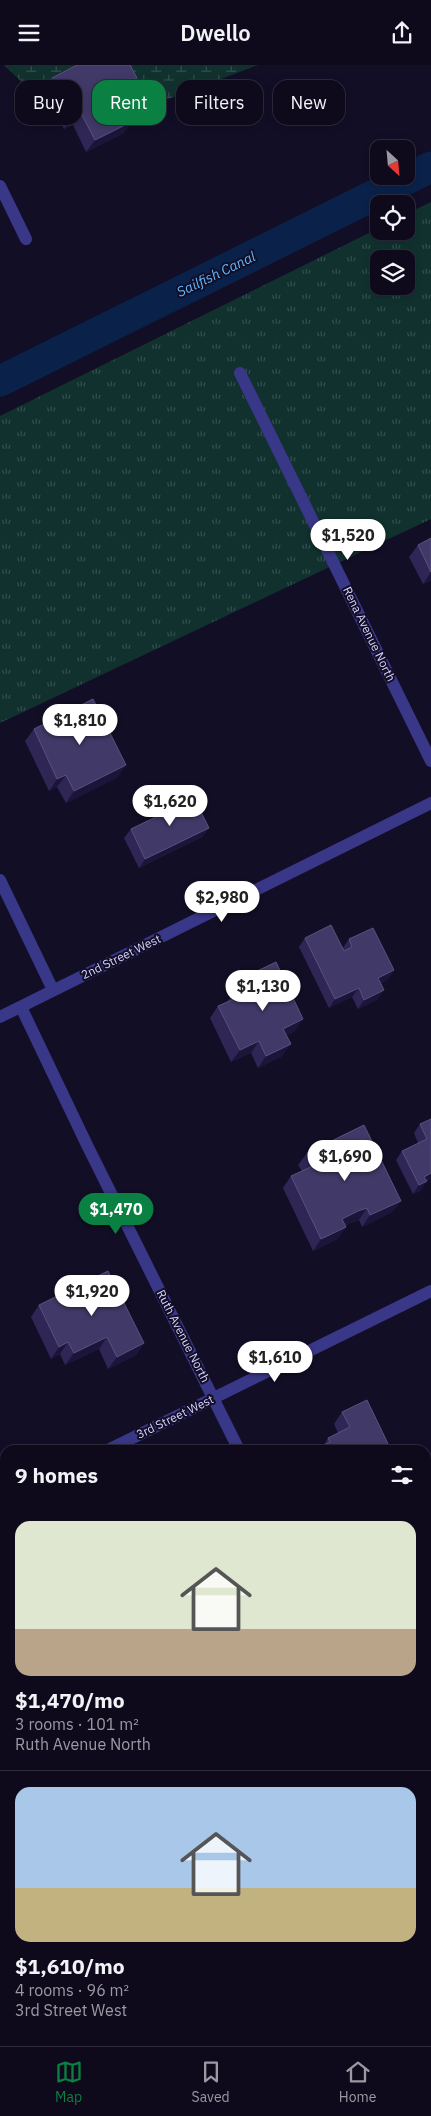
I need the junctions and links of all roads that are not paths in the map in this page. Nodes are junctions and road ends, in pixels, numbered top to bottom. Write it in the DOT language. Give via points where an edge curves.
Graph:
graph roads {
  1 [pos="0,186"];
  2 [pos="26,239"];
  3 [pos="240,373"];
  4 [pos="431,761"];
  5 [pos="431,803"];
  6 [pos="0,880"];
  7 [pos="53,990"];
  8 [pos="21,1007"];
  9 [pos="0,1017"];
  10 [pos="431,1291"];
  11 [pos="213,1398"];
  12 [pos="118,1445"];
  13 [pos="236,1445"];
  1 -- 2 [label="street"];
  3 -- 4 [label="street, Rena Avenue North"];
  5 -- 7 [label="street, 2nd Street West"];
  6 -- 7 [label="street"];
  7 -- 8 [label="street, 2nd Street West"];
  8 -- 9 [label="street, 2nd Street West"];
  8 -- 11 [label="street, Ruth Avenue North"];
  10 -- 11 [label="street, 3rd Street West"];
  11 -- 12 [label="street, 3rd Street West"];
  11 -- 13 [label="street, Ruth Avenue North"];
}
